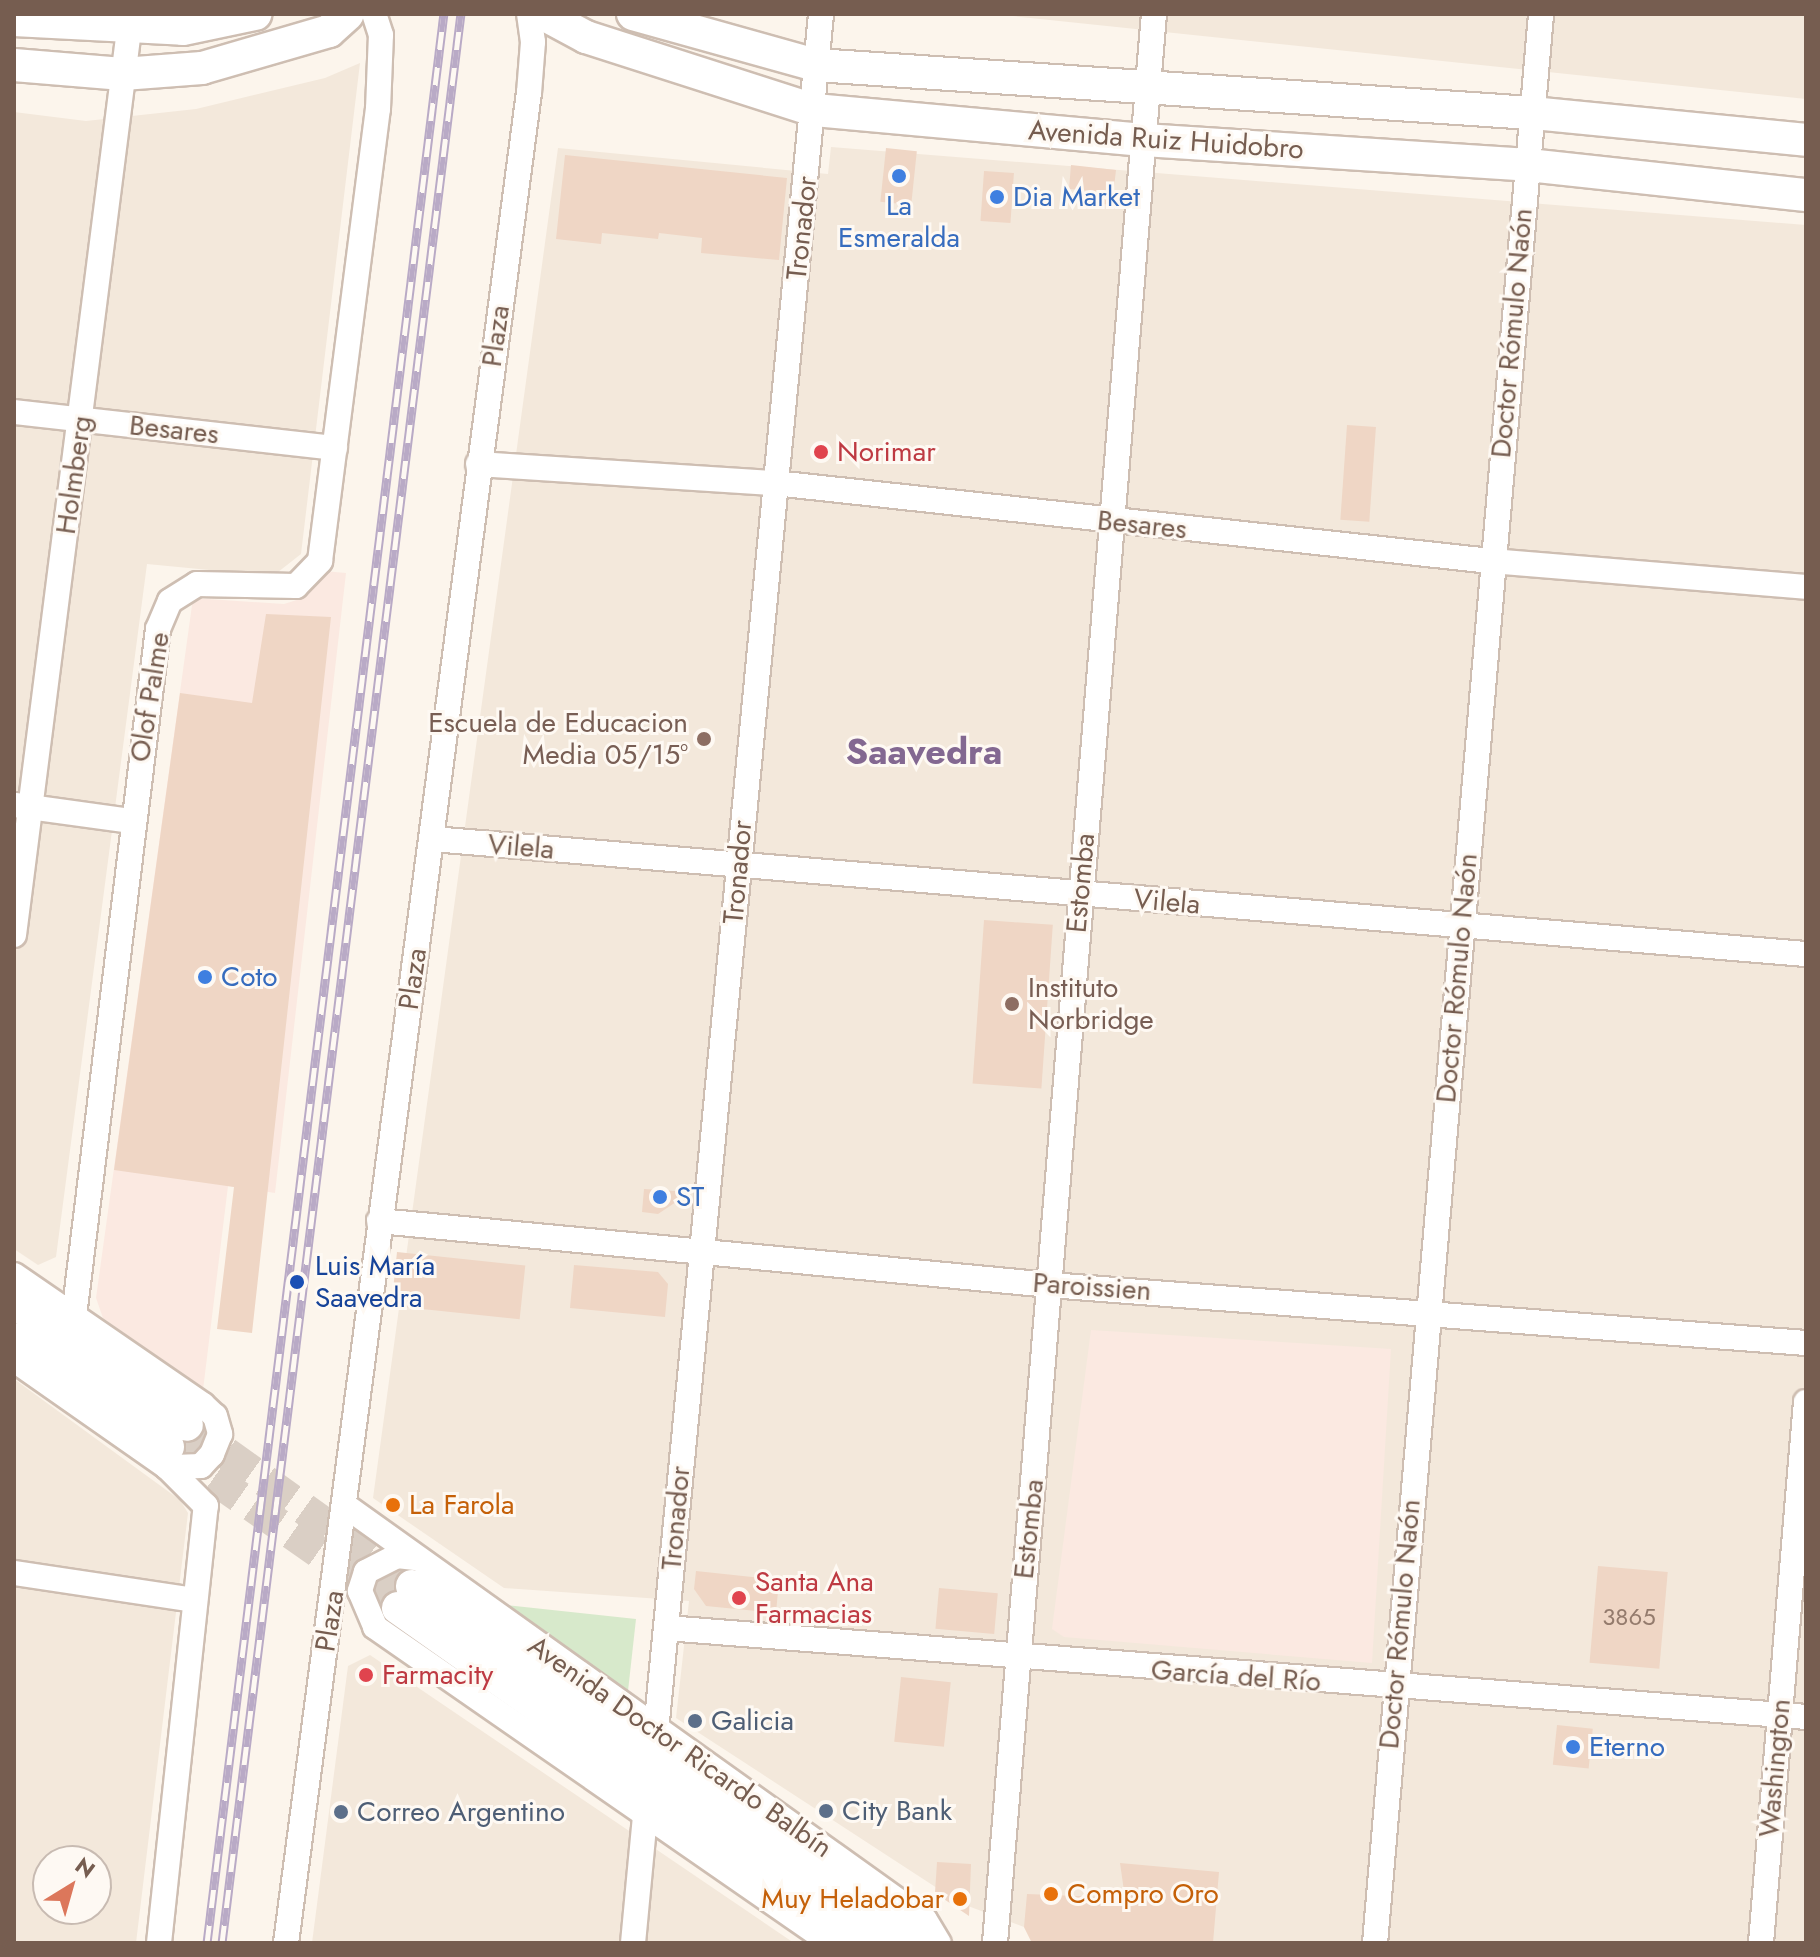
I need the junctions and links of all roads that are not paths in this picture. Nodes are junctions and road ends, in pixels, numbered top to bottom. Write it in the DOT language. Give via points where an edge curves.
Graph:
graph roads {
  1 [pos="255,14"];
  2 [pos="348,14"];
  3 [pos="374,14"];
  4 [pos="529,14"];
  5 [pos="543,14"];
  6 [pos="633,14"];
  7 [pos="821,14"];
  8 [pos="1154,14"];
  9 [pos="1541,14"];
  10 [pos="14,20"];
  11 [pos="130,22"];
  12 [pos="14,65"];
  13 [pos="816,65"];
  14 [pos="123,74"];
  15 [pos="1148,86"];
  16 [pos="814,110"];
  17 [pos="1532,113"];
  18 [pos="1144,140"];
  19 [pos="1806,140"];
  20 [pos="1528,165"];
  21 [pos="1806,195"];
  22 [pos="14,412"];
  23 [pos="82,420"];
  24 [pos="335,448"];
  25 [pos="478,464"];
  26 [pos="775,483"];
  27 [pos="1112,522"];
  28 [pos="1491,561"];
  29 [pos="1806,587"];
  30 [pos="21,806"];
  31 [pos="132,821"];
  32 [pos="433,839"];
  33 [pos="739,865"];
  34 [pos="1080,895"];
  35 [pos="1463,925"];
  36 [pos="14,935"];
  37 [pos="1806,954"];
  38 [pos="379,1221"];
  39 [pos="702,1248"];
  40 [pos="14,1275"];
  41 [pos="1050,1285"];
  42 [pos="14,1302"];
  43 [pos="1426,1311"];
  44 [pos="74,1316"];
  45 [pos="14,1339"];
  46 [pos="1806,1343"];
  47 [pos="14,1360"];
  48 [pos="1806,1402"];
  49 [pos="174,1446"];
  50 [pos="347,1507"];
  51 [pos="14,1573"];
  52 [pos="400,1595"];
  53 [pos="195,1600"];
  54 [pos="666,1628"];
  55 [pos="326,1643"];
  56 [pos="1017,1659"];
  57 [pos="1395,1688"];
  58 [pos="1779,1714"];
  59 [pos="1806,1717"];
  60 [pos="656,1731"];
  61 [pos="645,1815"];
  62 [pos="159,1943"];
  63 [pos="286,1943"];
  64 [pos="633,1943"];
  65 [pos="831,1943"];
  66 [pos="873,1943"];
  67 [pos="916,1943"];
  68 [pos="939,1943"];
  69 [pos="995,1943"];
  70 [pos="1375,1943"];
  71 [pos="1761,1943"];
  1 -- 11 [label="main road" via="199,28"];
  2 -- 14 [label="main road" via="329,31 247,58"];
  3 -- 24 [label="street, Olof Palme" via="381,35 378,109"];
  4 -- 25 [label="street, Plaza" via="529,93"];
  5 -- 16 [label="main road, Avenida Ruiz Huidobro" via="586,37"];
  6 -- 13 [label="main road, Avenida Ruiz Huidobro"];
  7 -- 13 [label="street, Tronador"];
  8 -- 15 [label="street, Estomba"];
  9 -- 17 [label="street, Doctor Rómulo Naón"];
  10 -- 11 [label="main road"];
  11 -- 14 [label="street, Holmberg"];
  12 -- 14 [label="main road"];
  13 -- 15 [label="main road, Avenida Ruiz Huidobro"];
  13 -- 16 [label="street, Tronador"];
  14 -- 23 [label="street, Holmberg"];
  15 -- 17 [label="main road, Avenida Ruiz Huidobro"];
  15 -- 18 [label="street, Estomba"];
  16 -- 18 [label="main road, Avenida Ruiz Huidobro"];
  16 -- 26 [label="street, Tronador"];
  17 -- 19 [label="main road, Avenida Ruiz Huidobro"];
  17 -- 20 [label="street, Doctor Rómulo Naón"];
  18 -- 20 [label="main road, Avenida Ruiz Huidobro"];
  18 -- 27 [label="street, Estomba"];
  20 -- 21 [label="main road, Avenida Ruiz Huidobro"];
  20 -- 28 [label="street, Doctor Rómulo Naón"];
  22 -- 23 [label="street, Besares"];
  23 -- 24 [label="street, Besares"];
  23 -- 30 [label="street, Holmberg"];
  24 -- 31 [label="street, Olof Palme" via="320,561 311,574 296,586 197,584 170,601 158,629"];
  25 -- 26 [label="street, Besares"];
  25 -- 32 [label="street, Plaza"];
  26 -- 27 [label="street, Besares"];
  26 -- 33 [label="street, Tronador"];
  27 -- 28 [label="street, Besares"];
  27 -- 34 [label="street, Estomba"];
  28 -- 29 [label="street, Besares"];
  28 -- 35 [label="street, Doctor Rómulo Naón"];
  30 -- 31 [label="street"];
  30 -- 36 [label="street, Holmberg"];
  31 -- 44 [label="street, Olof Palme"];
  32 -- 33 [label="street, Vilela"];
  32 -- 38 [label="street, Plaza"];
  33 -- 34 [label="street, Vilela"];
  33 -- 39 [label="street, Tronador"];
  34 -- 35 [label="street, Vilela"];
  34 -- 41 [label="street, Estomba"];
  35 -- 37 [label="street, Vilela"];
  35 -- 43 [label="street, Doctor Rómulo Naón"];
  38 -- 39 [label="street, Paroissien"];
  38 -- 50 [label="street, Plaza"];
  39 -- 41 [label="street, Paroissien"];
  39 -- 54 [label="street, Tronador"];
  40 -- 44 [label="street"];
  41 -- 43 [label="street, Paroissien"];
  41 -- 56 [label="street, Estomba"];
  42 -- 49 [label="main road"];
  43 -- 46 [label="street, Paroissien"];
  43 -- 57 [label="street, Doctor Rómulo Naón"];
  44 -- 49 [label="street" via="215,1416 220,1434 201,1466"];
  45 -- 49 [label="main road"];
  47 -- 49 [label="street"];
  48 -- 58 [label="street, Washington"];
  49 -- 53 [label="street" via="206,1506"];
  50 -- 52 [label="street, Avenida Doctor Ricardo Balbín"];
  50 -- 55 [label="street, Plaza"];
  51 -- 53 [label="street"];
  52 -- 55 [label="street"];
  52 -- 60 [label="street, Avenida Doctor Ricardo Balbín"];
  52 -- 61 [label="street, Avenida Doctor Ricardo Balbín"];
  52 -- 66 [label="main road"];
  52 -- 67 [label="main road"];
  53 -- 62 [label="street"];
  54 -- 56 [label="street, García del Río"];
  54 -- 60 [label="street, Tronador"];
  55 -- 63 [label="street, Plaza"];
  56 -- 57 [label="street, García del Río"];
  56 -- 69 [label="street, Estomba"];
  57 -- 58 [label="street, García del Río"];
  57 -- 70 [label="street, Doctor Rómulo Naón"];
  58 -- 59 [label="street, García del Río"];
  58 -- 71 [label="street, Washington"];
  60 -- 68 [label="street, Avenida Doctor Ricardo Balbín" via="925,1920"];
  61 -- 64 [label="street"];
  61 -- 65 [label="street, Avenida Doctor Ricardo Balbín"];
}
